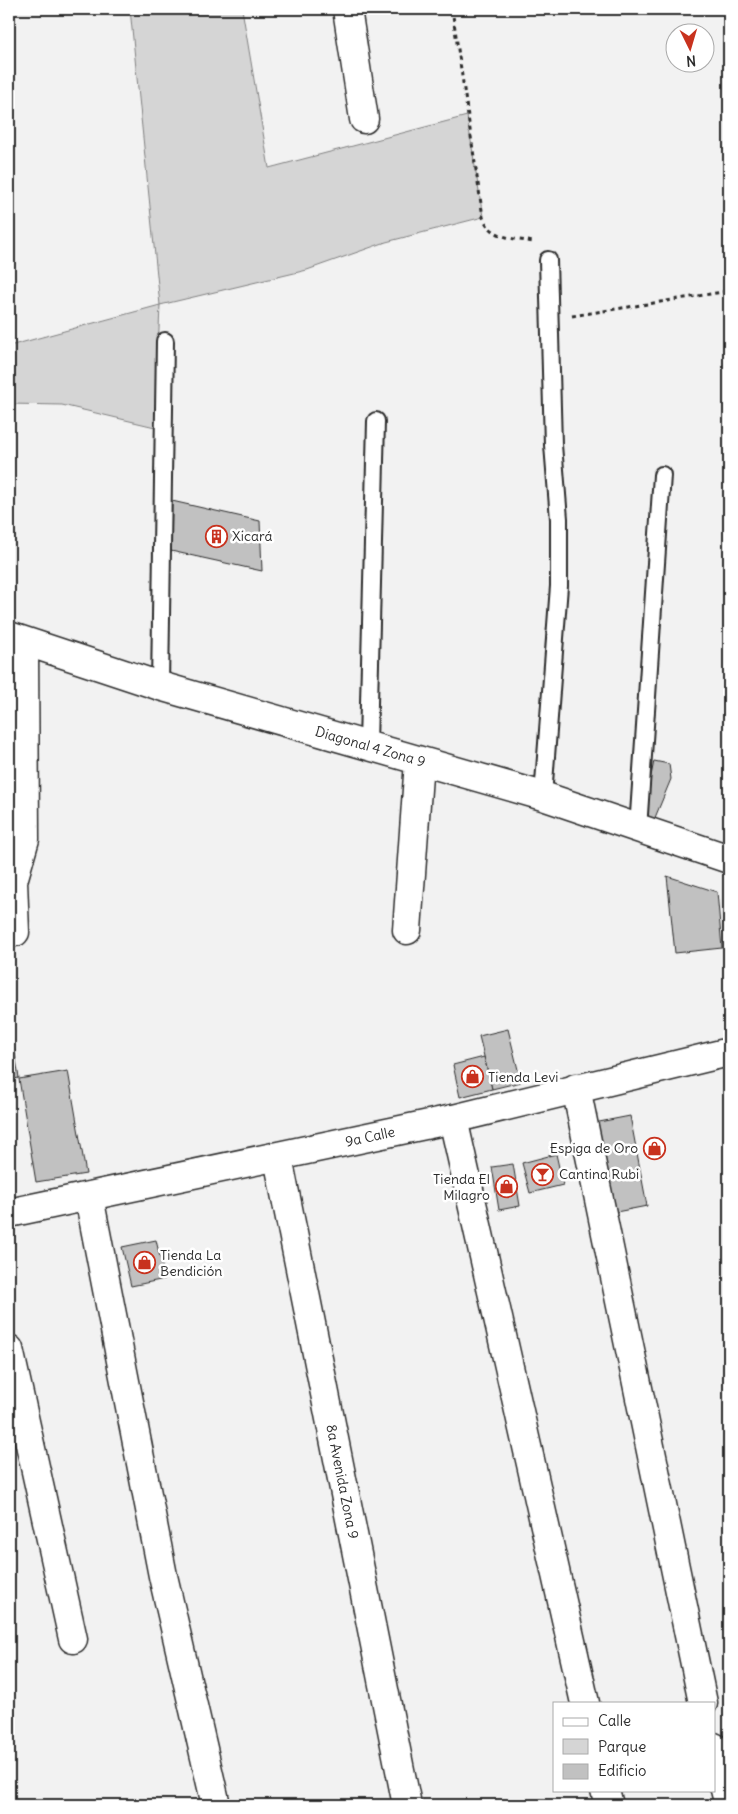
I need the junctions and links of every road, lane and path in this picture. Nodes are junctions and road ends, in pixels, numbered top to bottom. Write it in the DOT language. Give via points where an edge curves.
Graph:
graph roads {
  1 [pos="348,9"];
  2 [pos="452,9"];
  3 [pos="364,119"];
  4 [pos="548,260"];
  5 [pos="729,291"];
  6 [pos="551,319"];
  7 [pos="165,341"];
  8 [pos="376,421"];
  9 [pos="662,474"];
  10 [pos="16,639"];
  11 [pos="160,686"];
  12 [pos="368,744"];
  13 [pos="419,761"];
  14 [pos="16,782"];
  15 [pos="543,796"];
  16 [pos="638,829"];
  17 [pos="729,859"];
  18 [pos="408,930"];
  19 [pos="15,932"];
  20 [pos="729,1052"];
  21 [pos="576,1088"];
  22 [pos="454,1119"];
  23 [pos="278,1158"];
  24 [pos="89,1197"];
  25 [pos="9,1213"];
  26 [pos="9,1348"];
  27 [pos="73,1639"];
  28 [pos="585,1702"];
  29 [pos="703,1702"];
  30 [pos="716,1755"];
  31 [pos="606,1792"];
  32 [pos="216,1805"];
  33 [pos="407,1805"];
  34 [pos="609,1805"];
  35 [pos="729,1805"];
  1 -- 3 [label="street"];
  2 -- 4 [label="path" via="485,224 502,236 542,243 546,246"];
  4 -- 6 [label="lane"];
  5 -- 6 [label="path"];
  6 -- 15 [label="lane" via="559,586"];
  7 -- 11 [label="lane"];
  8 -- 12 [label="lane"];
  9 -- 16 [label="lane"];
  10 -- 11 [label="street, Diagonal 4 Zona 9"];
  10 -- 14 [label="street"];
  11 -- 12 [label="street, Diagonal 4 Zona 9"];
  12 -- 13 [label="street, Diagonal 4 Zona 9"];
  13 -- 15 [label="street, Diagonal 4 Zona 9"];
  13 -- 18 [label="street"];
  14 -- 19 [label="street" via="25,838 13,881"];
  15 -- 16 [label="street, Diagonal 4 Zona 9"];
  16 -- 17 [label="street, Diagonal 4 Zona 9"];
  20 -- 21 [label="street, 9a Calle"];
  21 -- 22 [label="street, 9a Calle"];
  21 -- 29 [label="street"];
  22 -- 23 [label="street, 9a Calle"];
  22 -- 28 [label="street"];
  23 -- 24 [label="street, 9a Calle"];
  23 -- 33 [label="street, 8a Avenida Zona 9"];
  24 -- 25 [label="street, 9a Calle"];
  24 -- 32 [label="street" via="163,1576"];
  26 -- 27 [label="street"];
  30 -- 35 [label="street"];
  31 -- 34 [label="street"];
}
